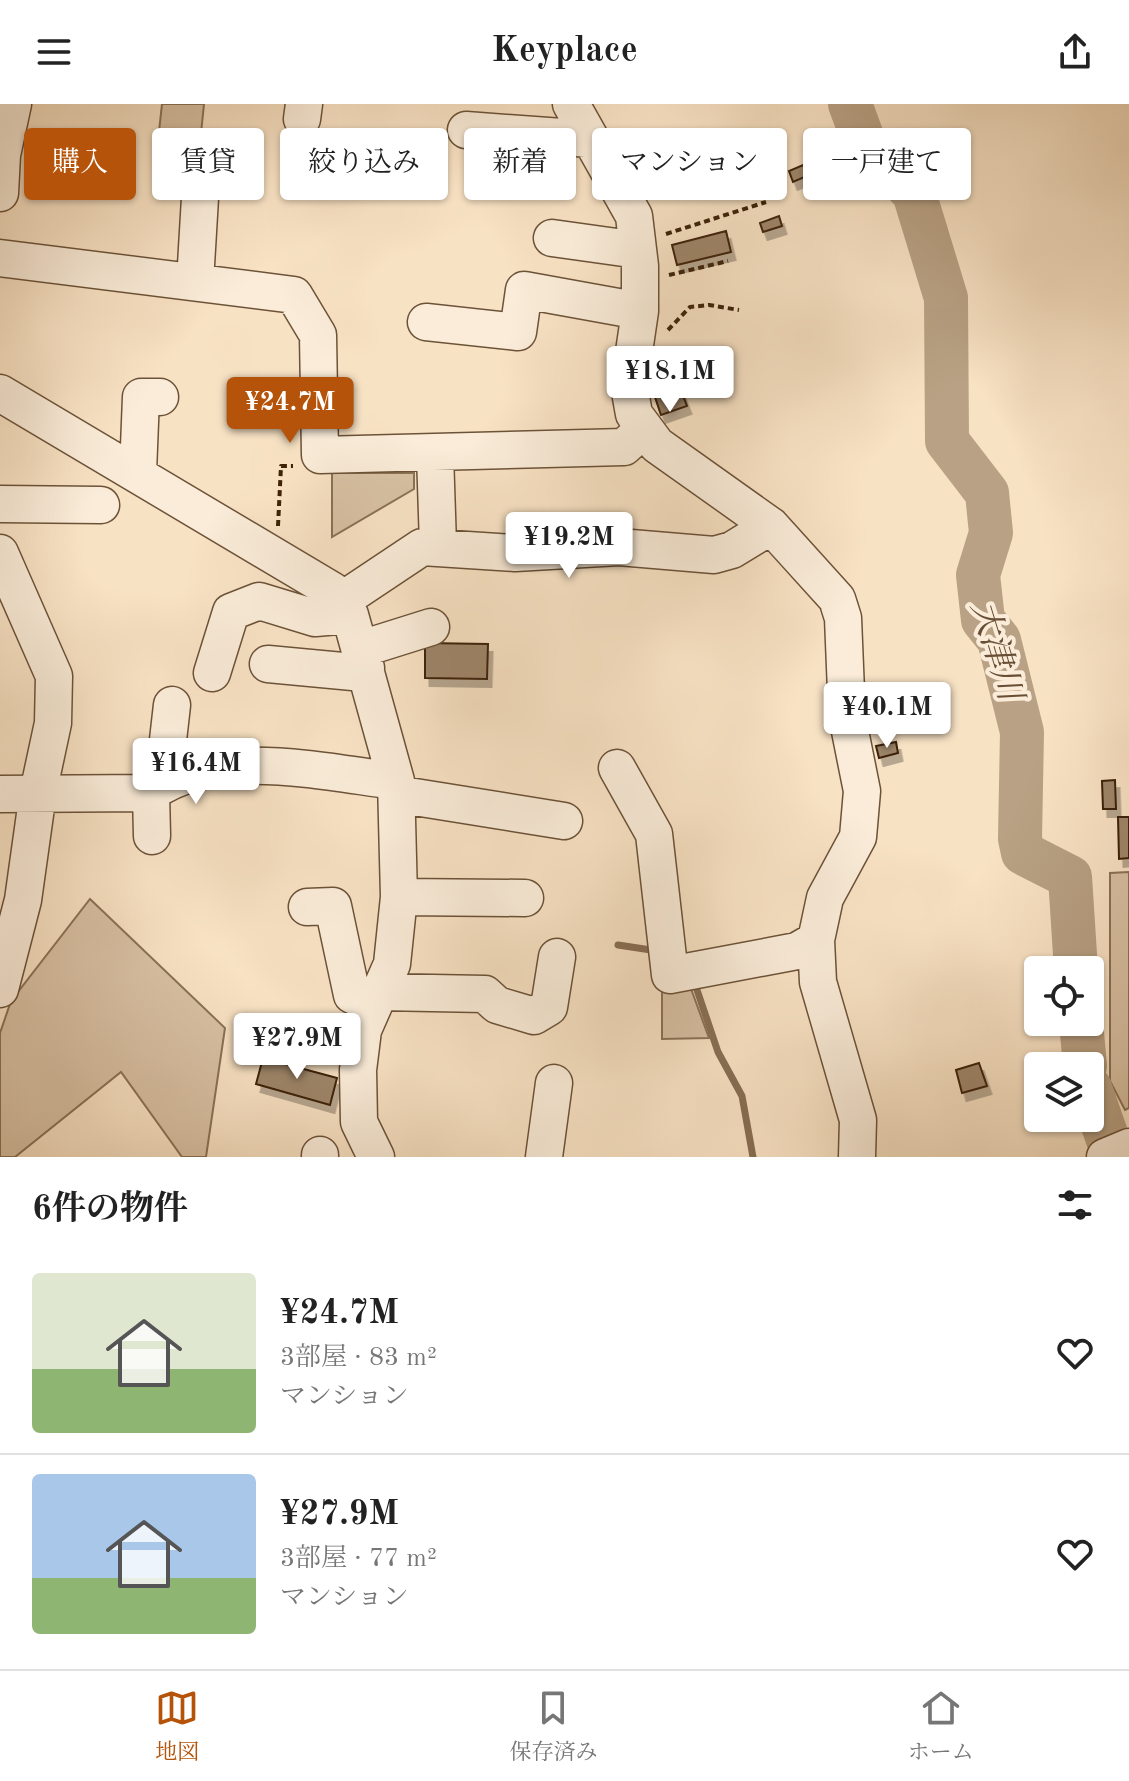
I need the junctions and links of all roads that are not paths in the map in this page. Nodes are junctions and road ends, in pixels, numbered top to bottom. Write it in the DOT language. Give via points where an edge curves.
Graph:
graph roads {
  1 [pos="13,104"];
  2 [pos="571,104"];
  3 [pos="576,138"];
  4 [pos="590,139"];
  5 [pos="0,193"];
  6 [pos="200,200"];
  7 [pos="552,238"];
  8 [pos="0,258"];
  9 [pos="195,282"];
  10 [pos="638,286"];
  11 [pos="426,322"];
  12 [pos="0,393"];
  13 [pos="160,397"];
  14 [pos="643,430"];
  15 [pos="435,454"];
  16 [pos="138,472"];
  17 [pos="0,504"];
  18 [pos="101,505"];
  19 [pos="771,526"];
  20 [pos="438,545"];
  21 [pos="0,553"];
  22 [pos="346,608"];
  23 [pos="431,627"];
  24 [pos="16,630"];
  25 [pos="364,658"];
  26 [pos="268,664"];
  27 [pos="212,673"];
  28 [pos="172,705"];
  29 [pos="617,768"];
  30 [pos="396,787"];
  31 [pos="157,789"];
  32 [pos="38,793"];
  33 [pos="0,794"];
  34 [pos="564,821"];
  35 [pos="152,836"];
  36 [pos="399,897"];
  37 [pos="525,898"];
  38 [pos="307,907"];
  39 [pos="9,913"];
  40 [pos="816,940"];
  41 [pos="557,957"];
  42 [pos="0,989"];
  43 [pos="376,998"];
  44 [pos="554,1083"];
  45 [pos="1129,1147"];
  46 [pos="376,1157"];
  47 [pos="544,1157"];
  48 [pos="857,1157"];
  49 [pos="1105,1157"];
  1 -- 5 [label="street"];
  2 -- 4 [label="street"];
  3 -- 4 [label="street"];
  4 -- 10 [label="street" via="634,216"];
  6 -- 9 [label="street"];
  7 -- 10 [label="street"];
  8 -- 9 [label="street"];
  9 -- 15 [label="street" via="294,295 318,335 320,455"];
  10 -- 11 [label="street" via="524,290 518,332"];
  10 -- 14 [label="street" via="629,386"];
  12 -- 16 [label="street"];
  13 -- 16 [label="street" via="141,397"];
  14 -- 15 [label="street" via="624,447"];
  14 -- 19 [label="street"];
  15 -- 20 [label="street"];
  16 -- 22 [label="street" via="333,591"];
  17 -- 18 [label="street"];
  19 -- 20 [label="street" via="714,555 619,547 515,553"];
  19 -- 40 [label="street" via="837,599 843,618 847,716 862,791 858,837 825,898"];
  20 -- 22 [label="street" via="422,547"];
  21 -- 24 [label="street"];
  22 -- 25 [label="street"];
  22 -- 27 [label="street" via="315,618 259,601 231,612"];
  23 -- 25 [label="street"];
  24 -- 32 [label="street" via="54,676 53,723"];
  25 -- 26 [label="street" via="353,672"];
  25 -- 30 [label="street"];
  28 -- 31 [label="street"];
  29 -- 40 [label="street" via="654,834 679,962 797,951"];
  30 -- 31 [label="street" via="256,764 214,770"];
  30 -- 34 [label="street"];
  30 -- 36 [label="street"];
  31 -- 32 [label="street"];
  31 -- 35 [label="street"];
  32 -- 33 [label="street"];
  32 -- 39 [label="street"];
  36 -- 37 [label="street"];
  36 -- 43 [label="street" via="392,964"];
  38 -- 43 [label="street" via="333,906 352,995"];
  39 -- 42 [label="street"];
  40 -- 48 [label="street" via="818,982 858,1120"];
  41 -- 43 [label="street" via="549,1007 534,1016 497,1005 485,994"];
  43 -- 46 [label="street" via="362,1044 359,1122"];
  44 -- 47 [label="street"];
  45 -- 49 [label="street"];
}
